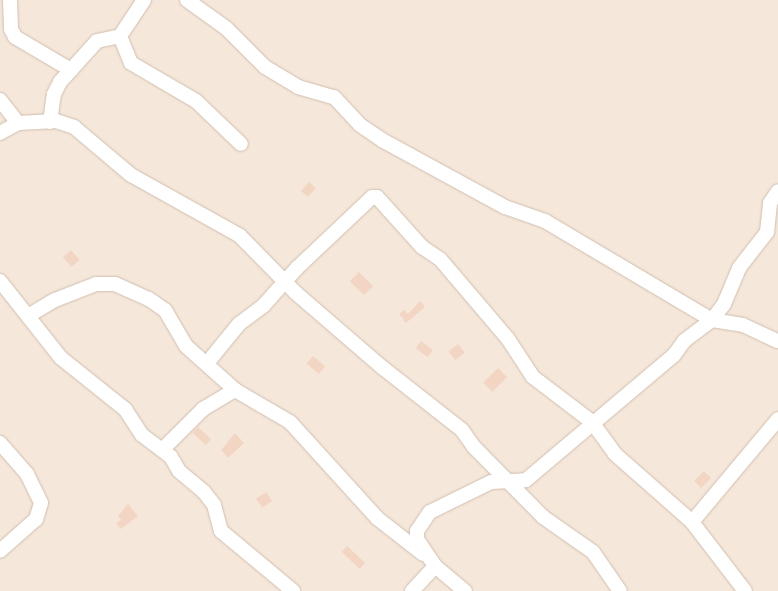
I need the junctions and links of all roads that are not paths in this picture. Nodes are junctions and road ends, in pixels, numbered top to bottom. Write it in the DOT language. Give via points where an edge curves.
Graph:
graph roads {
  1 [pos="10,0"];
  2 [pos="144,0"];
  3 [pos="187,0"];
  4 [pos="120,36"];
  5 [pos="71,70"];
  6 [pos="0,100"];
  7 [pos="50,122"];
  8 [pos="18,123"];
  9 [pos="0,133"];
  10 [pos="241,144"];
  11 [pos="778,191"];
  12 [pos="0,281"];
  13 [pos="285,282"];
  14 [pos="28,316"];
  15 [pos="712,320"];
  16 [pos="778,341"];
  17 [pos="208,362"];
  18 [pos="235,390"];
  19 [pos="778,419"];
  20 [pos="592,422"];
  21 [pos="0,443"];
  22 [pos="163,449"];
  23 [pos="510,482"];
  24 [pos="692,522"];
  25 [pos="0,550"];
  26 [pos="430,561"];
  27 [pos="293,591"];
  28 [pos="412,591"];
  29 [pos="465,591"];
  30 [pos="620,591"];
  31 [pos="745,591"];
  1 -- 5 [label="street" via="11,29 16,38"];
  2 -- 4 [label="street"];
  3 -- 15 [label="street" via="226,28 265,67 298,86 334,97 360,125 382,140 505,207 545,221"];
  4 -- 5 [label="street" via="97,41"];
  4 -- 10 [label="street" via="132,63 196,102"];
  5 -- 7 [label="street" via="54,94"];
  6 -- 8 [label="street"];
  7 -- 8 [label="street"];
  7 -- 13 [label="street" via="74,127 132,175 240,236"];
  8 -- 9 [label="street"];
  11 -- 15 [label="street" via="770,203 762,241 739,268 724,304"];
  12 -- 14 [label="street"];
  13 -- 17 [label="street" via="264,306 239,324"];
  13 -- 20 [label="street" via="372,197 376,197 422,248 440,258 508,339 533,377"];
  13 -- 23 [label="street" via="383,368 462,430 473,446"];
  14 -- 17 [label="street" via="81,288 115,284 165,310 186,346"];
  14 -- 22 [label="street" via="61,358 125,408 142,434"];
  15 -- 16 [label="street" via="743,325"];
  15 -- 20 [label="street" via="700,325 674,355"];
  17 -- 18 [label="street"];
  18 -- 22 [label="street" via="203,409"];
  18 -- 26 [label="street" via="290,422 377,518"];
  19 -- 24 [label="street"];
  20 -- 23 [label="street" via="526,480"];
  20 -- 24 [label="street" via="615,454"];
  21 -- 25 [label="street" via="28,474 41,503 36,519"];
  22 -- 27 [label="street" via="214,505 221,531"];
  23 -- 26 [label="street" via="491,482 430,512 417,531"];
  23 -- 30 [label="street" via="542,516 593,552"];
  24 -- 31 [label="street"];
  26 -- 28 [label="street"];
  26 -- 29 [label="street"];
}
